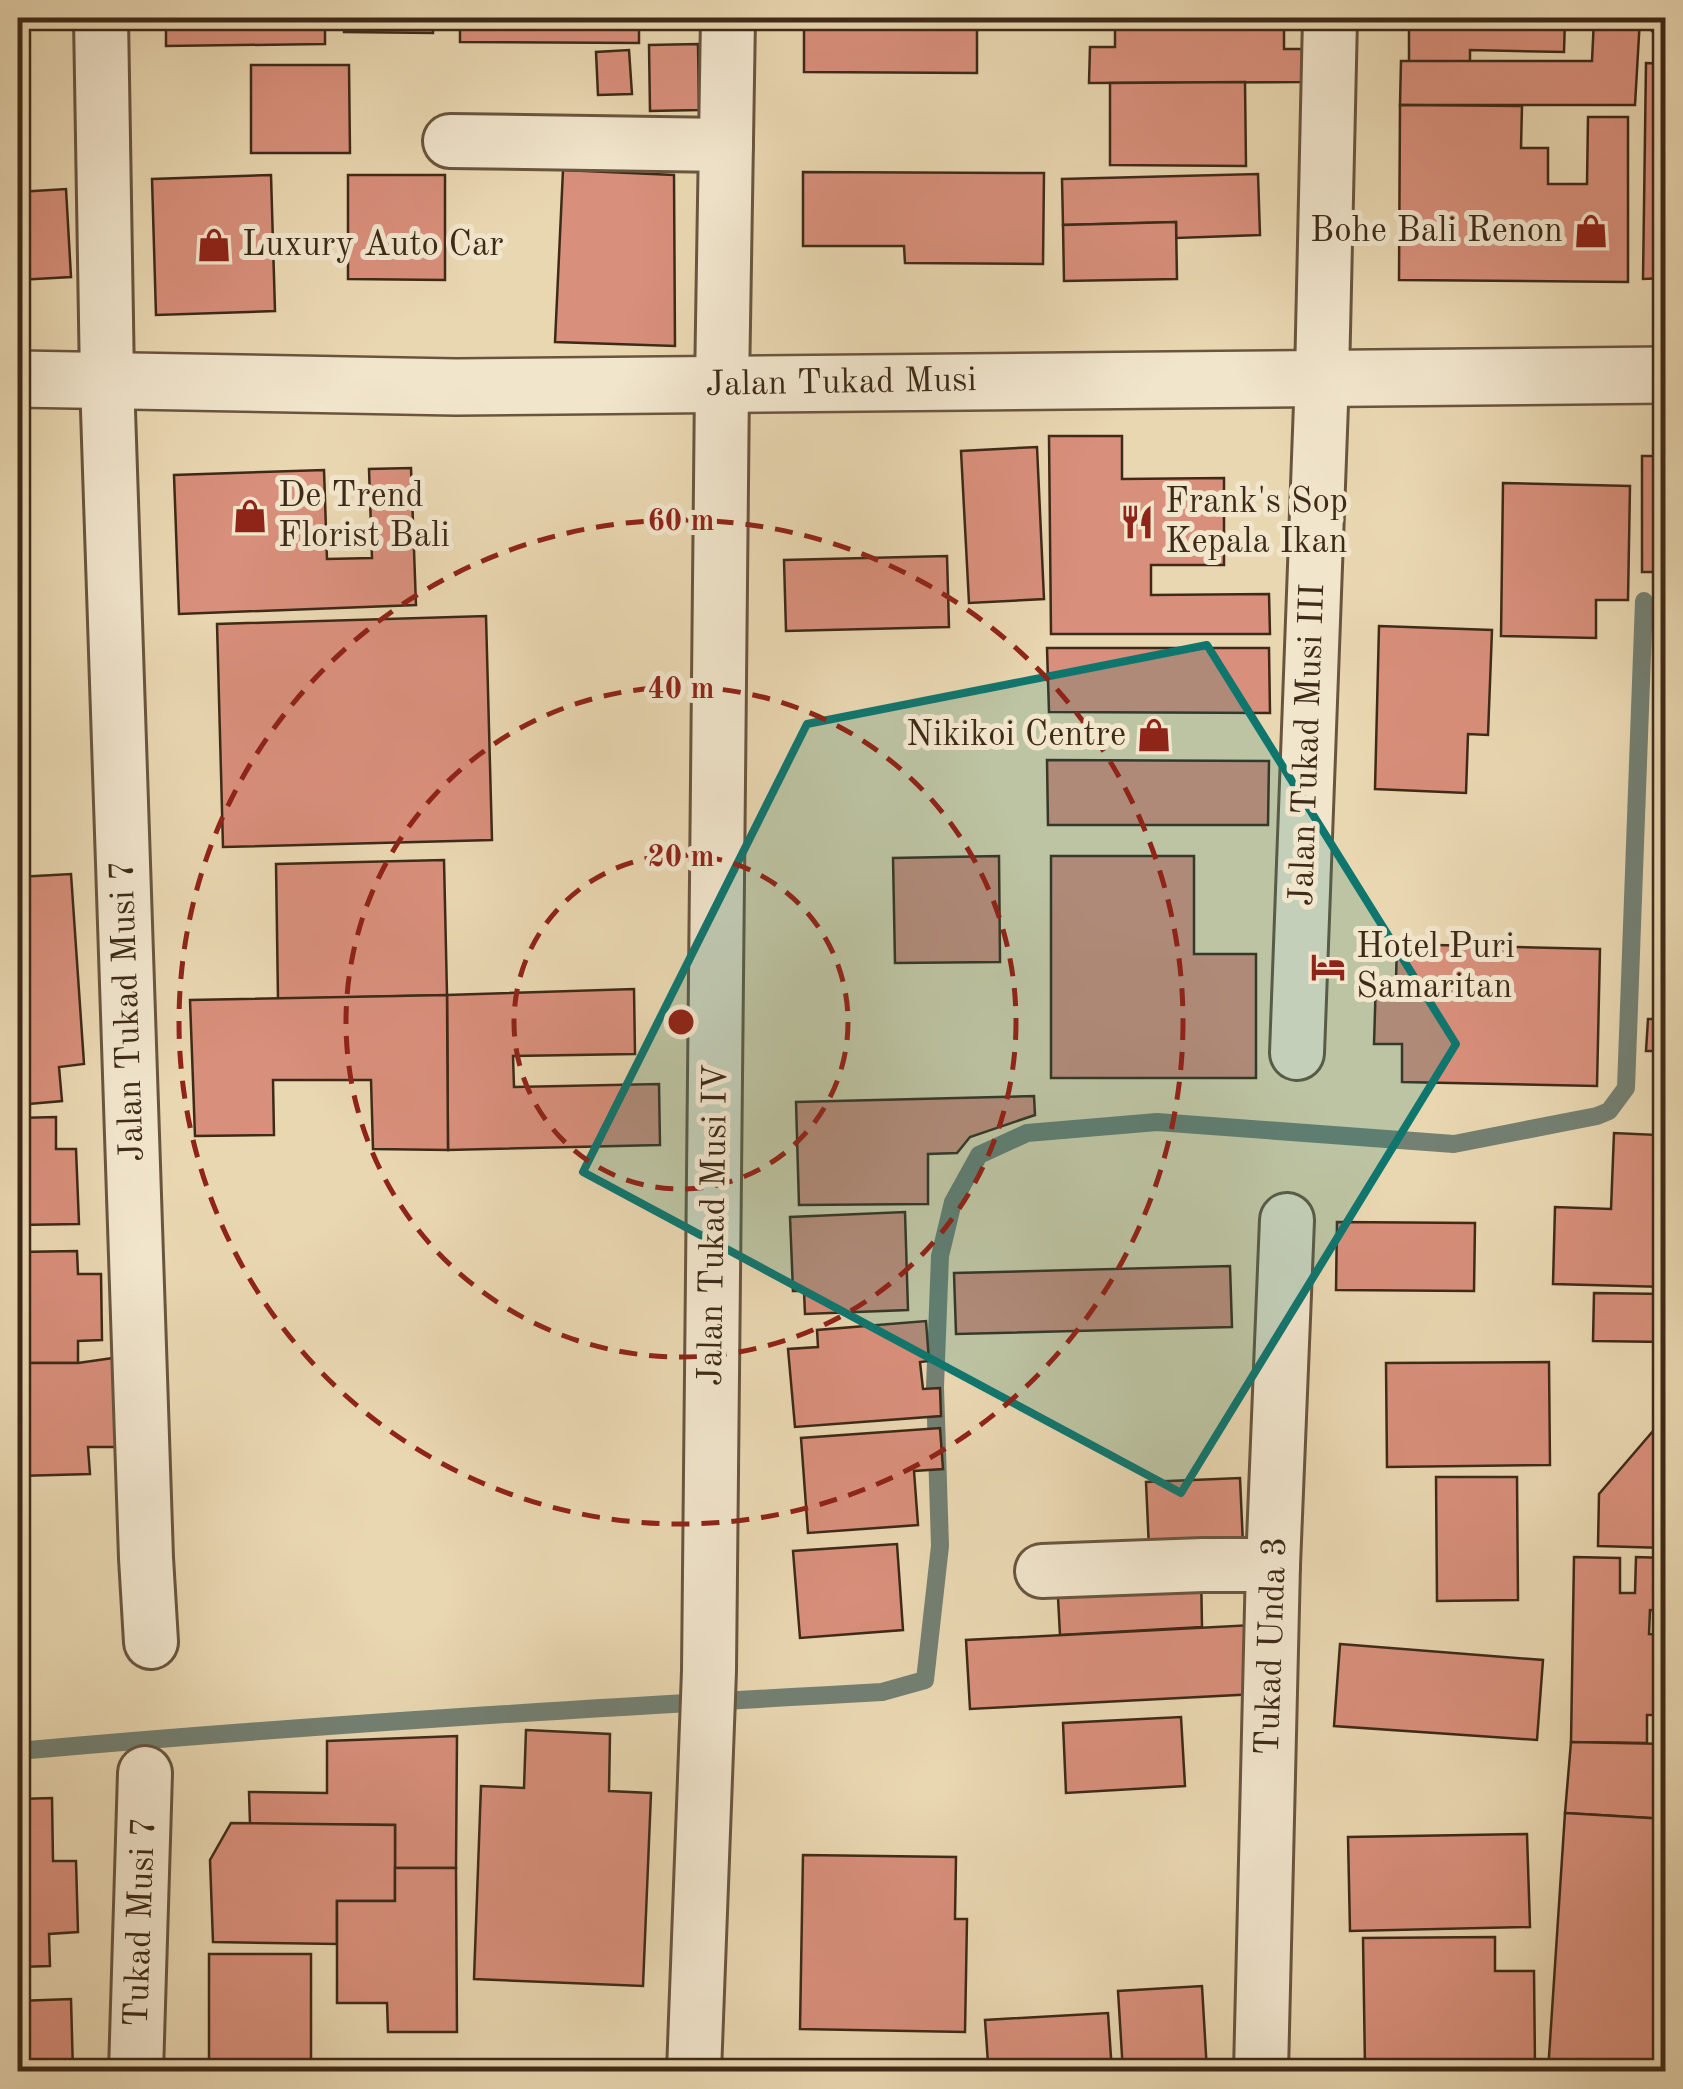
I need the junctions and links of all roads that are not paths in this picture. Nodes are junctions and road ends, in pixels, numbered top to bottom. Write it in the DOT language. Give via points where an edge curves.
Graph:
graph roads {
  1 [pos="101,18"];
  2 [pos="728,18"];
  3 [pos="1330,18"];
  4 [pos="450,141"];
  5 [pos="726,146"];
  6 [pos="1666,375"];
  7 [pos="1322,377"];
  8 [pos="18,379"];
  9 [pos="108,380"];
  10 [pos="722,385"];
  11 [pos="1297,1053"];
  12 [pos="1287,1220"];
  13 [pos="1274,1566"];
  14 [pos="1042,1571"];
  15 [pos="151,1642"];
  16 [pos="145,1773"];
  17 [pos="136,2072"];
  18 [pos="694,2072"];
  19 [pos="1261,2072"];
  1 -- 9 [label="street, Jalan Tukad Musi 7"];
  2 -- 5 [label="street, Jalan Tukad Musi IV"];
  3 -- 7 [label="street, Jalan Tukad Musi III"];
  4 -- 5 [label="street"];
  5 -- 10 [label="street, Jalan Tukad Musi IV"];
  6 -- 7 [label="street, Jalan Tukad Musi"];
  7 -- 10 [label="street, Jalan Tukad Musi"];
  7 -- 11 [label="street, Jalan Tukad Musi III"];
  8 -- 9 [label="street, Jalan Tukad Musi"];
  9 -- 10 [label="street, Jalan Tukad Musi"];
  9 -- 15 [label="street, Jalan Tukad Musi 7"];
  10 -- 18 [label="street, Jalan Tukad Musi IV" via="708,1690"];
  12 -- 13 [label="street, Tukad Unda 3"];
  13 -- 14 [label="street"];
  13 -- 19 [label="street, Tukad Unda 3"];
  16 -- 17 [label="street, Tukad Musi 7"];
}
